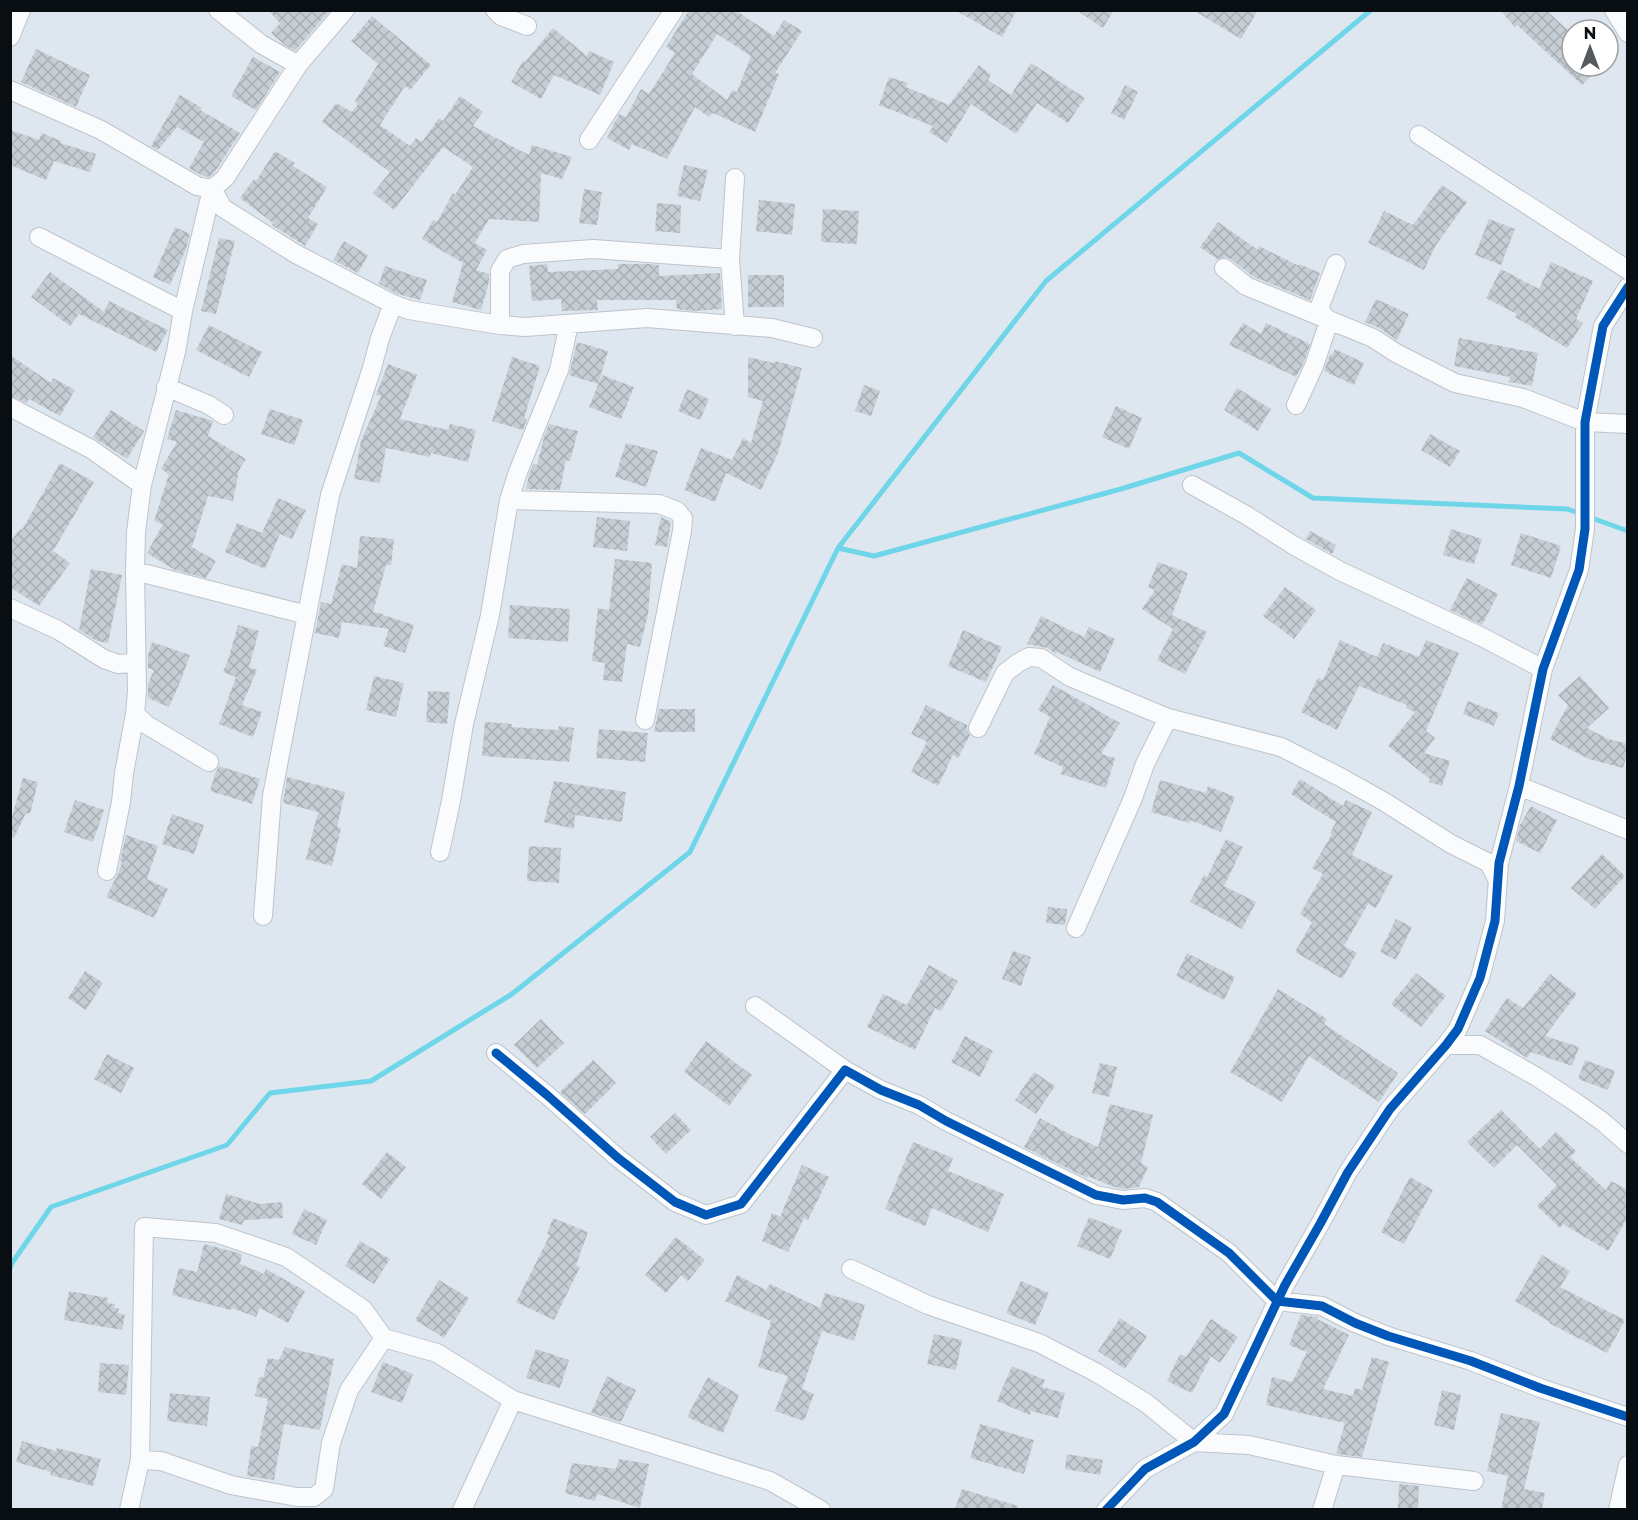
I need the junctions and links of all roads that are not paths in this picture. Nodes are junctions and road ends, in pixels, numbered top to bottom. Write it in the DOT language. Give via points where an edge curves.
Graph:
graph roads {
  1 [pos="21,10"];
  2 [pos="218,10"];
  3 [pos="345,10"];
  4 [pos="495,10"];
  5 [pos="674,10"];
  6 [pos="1614,10"];
  7 [pos="527,26"];
  8 [pos="1628,33"];
  9 [pos="10,37"];
  10 [pos="298,65"];
  11 [pos="10,90"];
  12 [pos="1419,135"];
  13 [pos="589,140"];
  14 [pos="735,178"];
  15 [pos="212,189"];
  16 [pos="39,237"];
  17 [pos="730,259"];
  18 [pos="1336,264"];
  19 [pos="1224,268"];
  20 [pos="1628,270"];
  21 [pos="1628,286"];
  22 [pos="393,304"];
  23 [pos="183,311"];
  24 [pos="1329,321"];
  25 [pos="569,324"];
  26 [pos="500,325"];
  27 [pos="735,326"];
  28 [pos="813,338"];
  29 [pos="166,387"];
  30 [pos="1296,405"];
  31 [pos="10,407"];
  32 [pos="224,415"];
  33 [pos="1585,422"];
  34 [pos="1628,424"];
  35 [pos="1192,484"];
  36 [pos="142,485"];
  37 [pos="509,500"];
  38 [pos="135,571"];
  39 [pos="10,608"];
  40 [pos="307,615"];
  41 [pos="136,663"];
  42 [pos="1543,669"];
  43 [pos="135,714"];
  44 [pos="1168,718"];
  45 [pos="645,720"];
  46 [pos="978,728"];
  47 [pos="209,762"];
  48 [pos="1519,786"];
  49 [pos="1628,830"];
  50 [pos="440,852"];
  51 [pos="107,871"];
  52 [pos="1497,879"];
  53 [pos="263,916"];
  54 [pos="1076,928"];
  55 [pos="754,1006"];
  56 [pos="1446,1045"];
  57 [pos="496,1053"];
  58 [pos="845,1070"];
  59 [pos="1628,1144"];
  60 [pos="851,1269"];
  61 [pos="1277,1301"];
  62 [pos="384,1338"];
  63 [pos="513,1400"];
  64 [pos="1628,1416"];
  65 [pos="1194,1443"];
  66 [pos="140,1460"];
  67 [pos="1336,1465"];
  68 [pos="1628,1465"];
  69 [pos="1474,1481"];
  70 [pos="129,1509"];
  71 [pos="462,1509"];
  72 [pos="821,1509"];
  73 [pos="1106,1509"];
  74 [pos="1322,1509"];
  75 [pos="1618,1509"];
  1 -- 9 [label="street"];
  2 -- 10 [label="street" via="261,44"];
  3 -- 10 [label="street"];
  4 -- 7 [label="street"];
  5 -- 13 [label="street"];
  6 -- 8 [label="street"];
  10 -- 15 [label="street" via="225,178"];
  11 -- 15 [label="street" via="102,130 197,186"];
  12 -- 20 [label="street"];
  14 -- 17 [label="street"];
  15 -- 22 [label="street" via="223,208 296,254"];
  15 -- 23 [label="street"];
  16 -- 23 [label="street"];
  17 -- 26 [label="street" via="593,249 523,254 507,259 501,272"];
  17 -- 27 [label="street"];
  18 -- 24 [label="street" via="1320,311"];
  19 -- 24 [label="street" via="1246,286"];
  21 -- 33 [label="street" via="1603,326"];
  22 -- 26 [label="street"];
  22 -- 40 [label="street" via="330,495"];
  23 -- 29 [label="street"];
  24 -- 30 [label="street"];
  24 -- 33 [label="street" via="1373,338 1455,383 1523,398"];
  25 -- 26 [label="street"];
  25 -- 27 [label="street" via="647,318"];
  25 -- 37 [label="street" via="559,370"];
  27 -- 28 [label="street" via="772,328"];
  29 -- 32 [label="street"];
  29 -- 36 [label="street"];
  31 -- 36 [label="street" via="91,449"];
  33 -- 34 [label="street"];
  33 -- 42 [label="street" via="1585,529 1579,570"];
  35 -- 42 [label="street" via="1340,572"];
  36 -- 38 [label="street"];
  37 -- 45 [label="street" via="659,504 677,511 683,518"];
  37 -- 50 [label="street" via="490,615"];
  38 -- 40 [label="street"];
  38 -- 41 [label="street"];
  39 -- 41 [label="street" via="58,630 104,659 118,664"];
  40 -- 53 [label="street" via="272,796"];
  41 -- 43 [label="street"];
  42 -- 48 [label="street"];
  43 -- 47 [label="street"];
  43 -- 51 [label="street"];
  44 -- 46 [label="street" via="1071,677 1041,658 1029,657 1005,673"];
  44 -- 52 [label="street" via="1281,747 1489,863"];
  44 -- 54 [label="street"];
  48 -- 49 [label="street"];
  48 -- 52 [label="street"];
  52 -- 56 [label="street" via="1495,921 1480,978 1458,1029"];
  55 -- 58 [label="street"];
  56 -- 59 [label="street" via="1480,1045 1575,1102"];
  56 -- 61 [label="street" via="1390,1109 1348,1172"];
  57 -- 58 [label="street" via="675,1202 706,1215 741,1204"];
  58 -- 61 [label="street" via="1096,1195 1157,1202 1229,1253"];
  60 -- 65 [label="street" via="928,1305 1039,1343 1146,1403"];
  61 -- 64 [label="street" via="1322,1306 1388,1336"];
  61 -- 65 [label="street" via="1224,1414"];
  62 -- 63 [label="street" via="436,1353"];
  62 -- 66 [label="street" via="349,1390 331,1443 324,1489 314,1497 231,1485 161,1461"];
  62 -- 66 [label="street" via="363,1309 286,1257 216,1233 144,1227"];
  63 -- 71 [label="street"];
  63 -- 72 [label="street" via="770,1481"];
  65 -- 67 [label="street" via="1250,1445"];
  65 -- 73 [label="street" via="1145,1469"];
  66 -- 70 [label="street"];
  67 -- 69 [label="street"];
  67 -- 74 [label="street"];
  68 -- 75 [label="street"];
}
